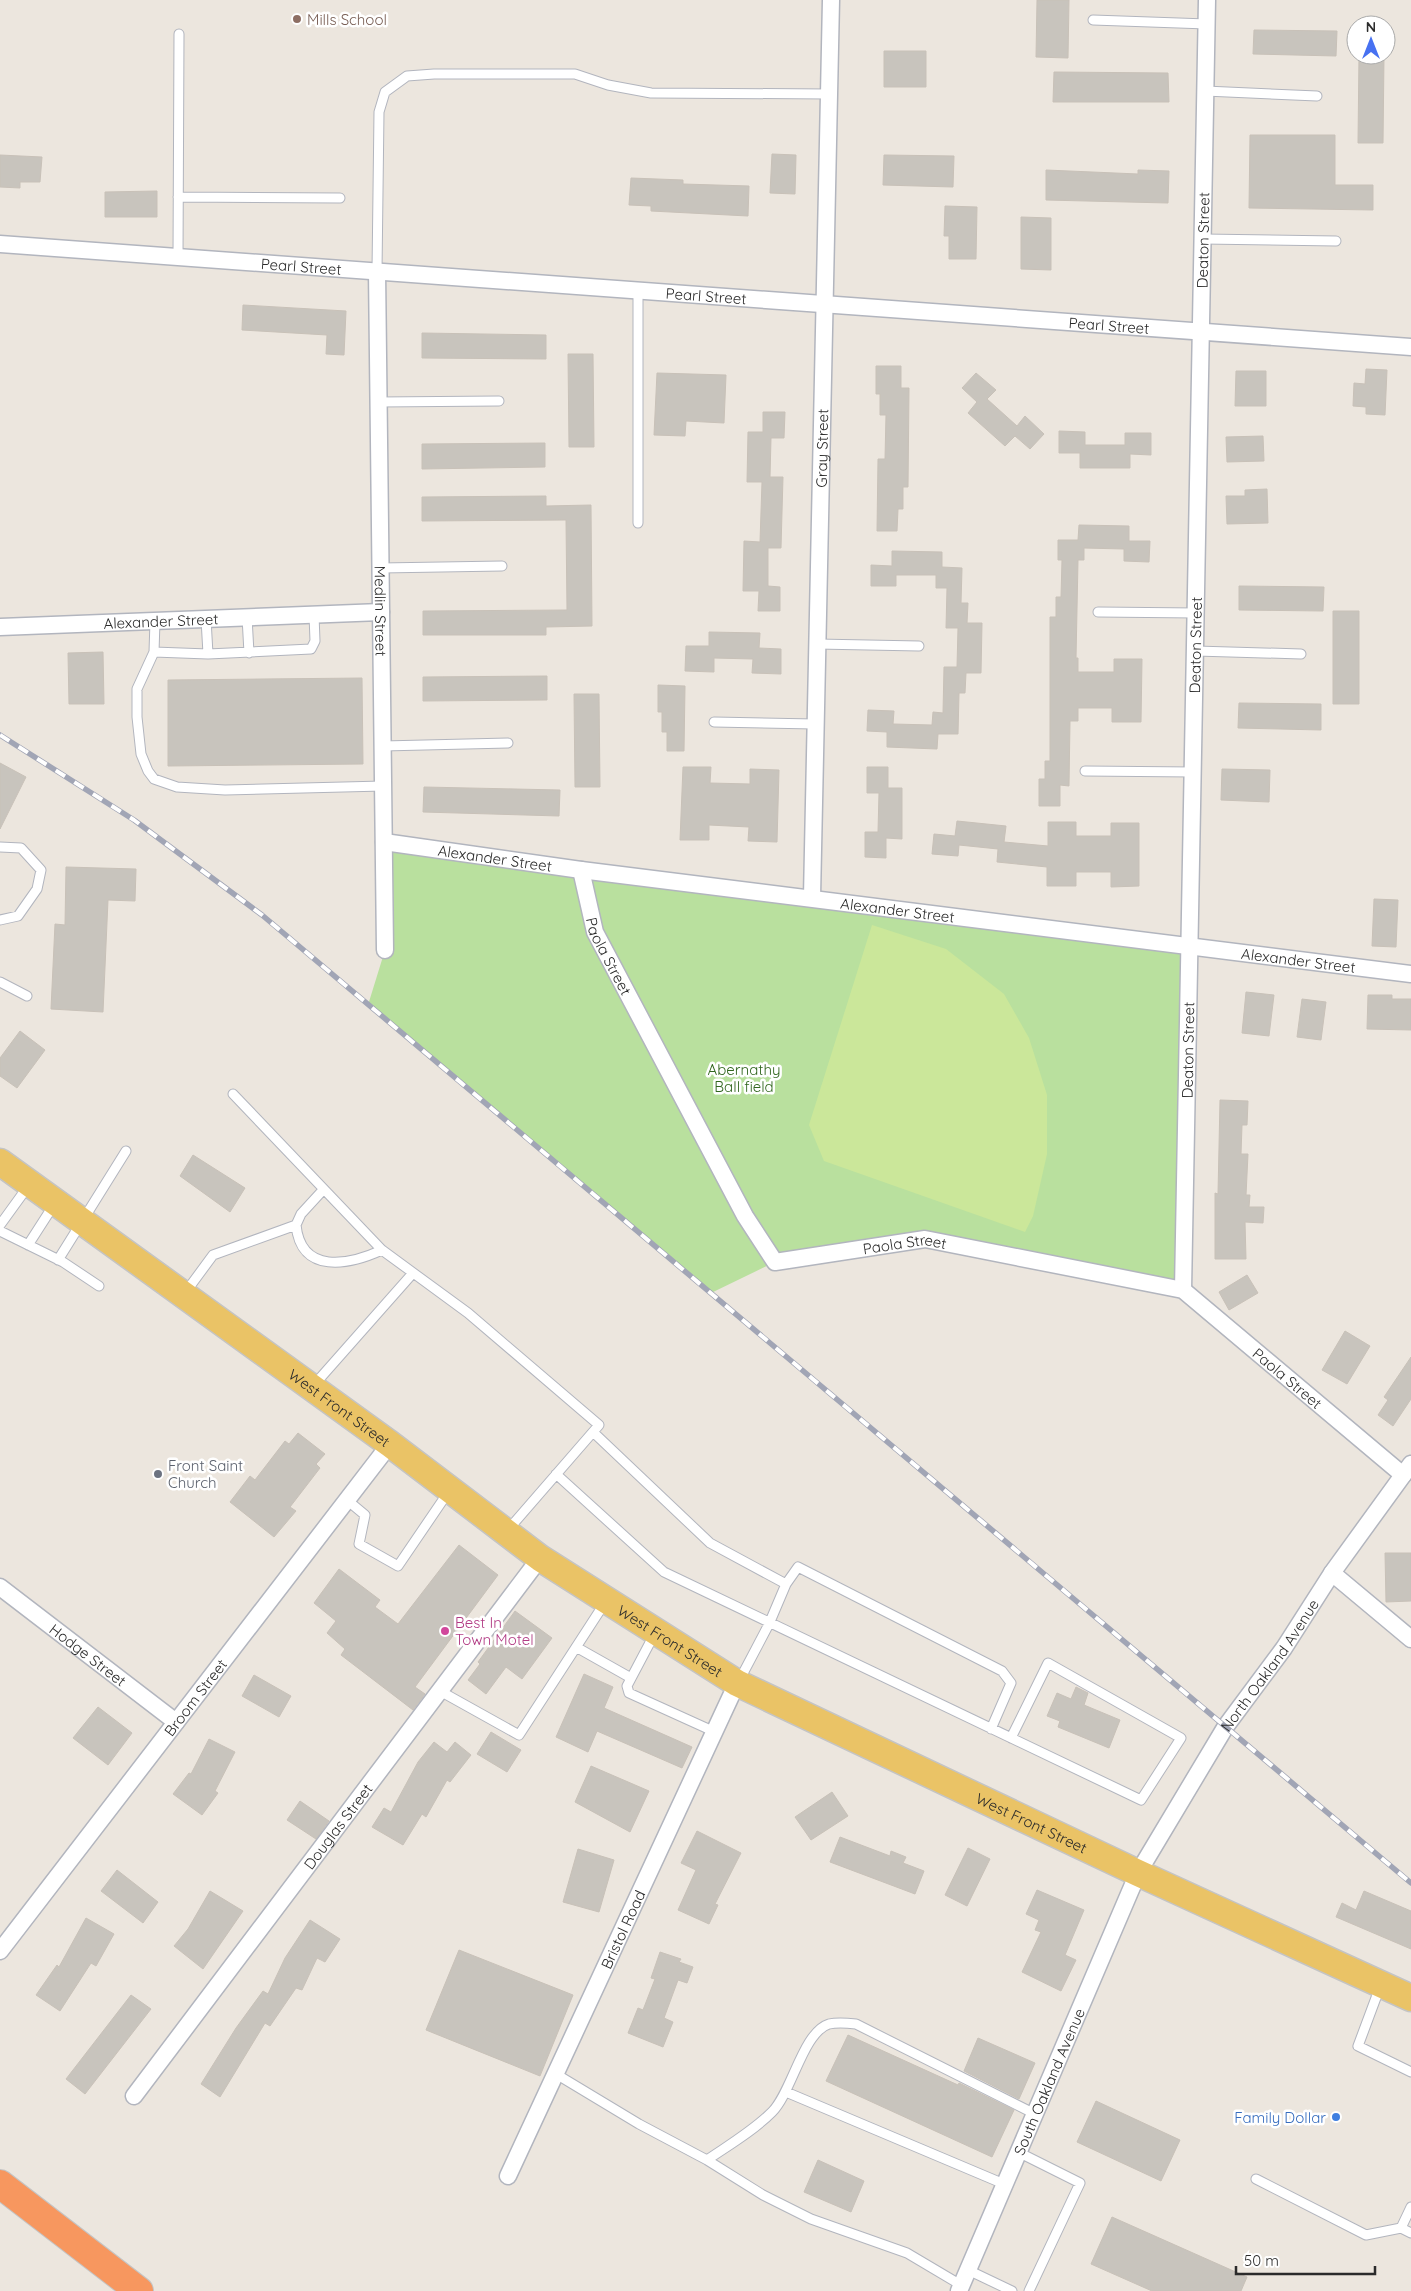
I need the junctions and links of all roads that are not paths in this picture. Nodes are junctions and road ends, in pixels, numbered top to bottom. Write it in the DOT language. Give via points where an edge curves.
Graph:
graph roads {
  1 [pos="831,0"];
  2 [pos="1207,0"];
  3 [pos="1093,20"];
  4 [pos="1207,24"];
  5 [pos="179,34"];
  6 [pos="1206,91"];
  7 [pos="829,94"];
  8 [pos="1317,96"];
  9 [pos="178,197"];
  10 [pos="340,198"];
  11 [pos="1203,239"];
  12 [pos="1336,241"];
  13 [pos="0,244"];
  14 [pos="178,257"];
  15 [pos="377,271"];
  16 [pos="638,290"];
  17 [pos="824,304"];
  18 [pos="1201,332"];
  19 [pos="1411,347"];
  20 [pos="499,401"];
  21 [pos="379,402"];
  22 [pos="638,523"];
  23 [pos="502,566"];
  24 [pos="381,568"];
  25 [pos="381,612"];
  26 [pos="1098,612"];
  27 [pos="1196,613"];
  28 [pos="314,615"];
  29 [pos="247,618"];
  30 [pos="206,619"];
  31 [pos="155,621"];
  32 [pos="0,627"];
  33 [pos="817,644"];
  34 [pos="919,646"];
  35 [pos="1196,651"];
  36 [pos="154,652"];
  37 [pos="249,653"];
  38 [pos="208,654"];
  39 [pos="1301,654"];
  40 [pos="714,722"];
  41 [pos="816,724"];
  42 [pos="508,744"];
  43 [pos="383,746"];
  44 [pos="1084,772"];
  45 [pos="1194,772"];
  46 [pos="383,786"];
  47 [pos="384,842"];
  48 [pos="0,847"];
  49 [pos="581,870"];
  50 [pos="812,897"];
  51 [pos="0,920"];
  52 [pos="1190,946"];
  53 [pos="385,950"];
  54 [pos="1411,974"];
  55 [pos="0,982"];
  56 [pos="28,996"];
  57 [pos="233,1094"];
  58 [pos="126,1151"];
  59 [pos="1,1165"];
  60 [pos="30,1184"];
  61 [pos="323,1190"];
  62 [pos="55,1202"];
  63 [pos="83,1222"];
  64 [pos="0,1225"];
  65 [pos="296,1226"];
  66 [pos="0,1231"];
  67 [pos="28,1245"];
  68 [pos="382,1250"];
  69 [pos="58,1260"];
  70 [pos="413,1273"];
  71 [pos="99,1286"];
  72 [pos="1183,1290"];
  73 [pos="184,1295"];
  74 [pos="312,1387"];
  75 [pos="593,1432"];
  76 [pos="390,1444"];
  77 [pos="1407,1469"];
  78 [pos="556,1474"];
  79 [pos="450,1489"];
  80 [pos="347,1500"];
  81 [pos="506,1532"];
  82 [pos="540,1558"];
  83 [pos="1332,1574"];
  84 [pos="786,1584"];
  85 [pos="0,1587"];
  86 [pos="607,1600"];
  87 [pos="769,1624"];
  88 [pos="656,1631"];
  89 [pos="1411,1639"];
  90 [pos="576,1647"];
  91 [pos="631,1678"];
  92 [pos="738,1683"];
  93 [pos="440,1691"];
  94 [pos="176,1722"];
  95 [pos="991,1729"];
  96 [pos="715,1732"];
  97 [pos="1011,1738"];
  98 [pos="1138,1872"];
  99 [pos="0,1951"];
  100 [pos="1381,1985"];
  101 [pos="1411,1998"];
  102 [pos="1411,2072"];
  103 [pos="556,2074"];
  104 [pos="786,2092"];
  105 [pos="134,2096"];
  106 [pos="1035,2114"];
  107 [pos="1018,2152"];
  108 [pos="707,2160"];
  109 [pos="508,2176"];
  110 [pos="1256,2179"];
  111 [pos="0,2184"];
  112 [pos="1004,2184"];
  113 [pos="1411,2207"];
  114 [pos="1401,2228"];
  115 [pos="1411,2233"];
  116 [pos="968,2270"];
  117 [pos="960,2288"];
  118 [pos="139,2291"];
  119 [pos="1012,2291"];
  120 [pos="1029,2291"];
  1 -- 7 [label="street, Gray Street"];
  2 -- 4 [label="street, Deaton Street"];
  3 -- 4 [label="lane"];
  4 -- 6 [label="street, Deaton Street"];
  5 -- 9 [label="lane"];
  6 -- 8 [label="lane"];
  6 -- 11 [label="street, Deaton Street"];
  7 -- 15 [label="lane" via="651,93 608,85 575,74 407,76 385,92 379,112"];
  7 -- 17 [label="street, Gray Street"];
  9 -- 10 [label="lane"];
  9 -- 14 [label="lane"];
  11 -- 12 [label="lane"];
  11 -- 18 [label="street, Deaton Street"];
  13 -- 14 [label="street, Pearl Street"];
  14 -- 15 [label="street, Pearl Street"];
  15 -- 16 [label="street, Pearl Street"];
  15 -- 21 [label="street, Medlin Street"];
  16 -- 17 [label="street, Pearl Street"];
  16 -- 22 [label="lane"];
  17 -- 18 [label="street, Pearl Street"];
  17 -- 33 [label="street, Gray Street"];
  18 -- 19 [label="street, Pearl Street"];
  18 -- 27 [label="street, Deaton Street"];
  20 -- 21 [label="lane"];
  21 -- 24 [label="street, Medlin Street"];
  23 -- 24 [label="lane"];
  24 -- 25 [label="street, Medlin Street"];
  25 -- 28 [label="street, Alexander Street"];
  25 -- 43 [label="street, Medlin Street"];
  26 -- 27 [label="lane"];
  27 -- 35 [label="street, Deaton Street"];
  28 -- 29 [label="street, Alexander Street"];
  28 -- 37 [label="lane" via="315,641 310,649"];
  29 -- 30 [label="street, Alexander Street"];
  29 -- 37 [label="lane"];
  30 -- 31 [label="street, Alexander Street"];
  30 -- 38 [label="lane"];
  31 -- 32 [label="street, Alexander Street"];
  31 -- 36 [label="lane"];
  33 -- 34 [label="lane"];
  33 -- 41 [label="street, Gray Street"];
  35 -- 39 [label="lane"];
  35 -- 45 [label="street, Deaton Street"];
  36 -- 38 [label="lane"];
  36 -- 46 [label="lane" via="137,689 137,717 141,754 154,779 177,787 216,790"];
  37 -- 38 [label="lane"];
  40 -- 41 [label="lane"];
  41 -- 50 [label="street, Gray Street"];
  42 -- 43 [label="lane"];
  43 -- 46 [label="street, Medlin Street"];
  44 -- 45 [label="lane"];
  45 -- 52 [label="street, Deaton Street"];
  46 -- 47 [label="street, Medlin Street"];
  47 -- 49 [label="street, Alexander Street"];
  47 -- 53 [label="street, Medlin Street"];
  48 -- 51 [label="lane" via="22,848 40,870 36,889 18,916"];
  49 -- 50 [label="street, Alexander Street"];
  49 -- 72 [label="street, Paola Street" via="595,932 745,1216 775,1262 925,1239"];
  50 -- 52 [label="street, Alexander Street"];
  52 -- 54 [label="street, Alexander Street"];
  52 -- 72 [label="street, Deaton Street"];
  55 -- 56 [label="lane"];
  57 -- 61 [label="lane"];
  58 -- 63 [label="lane"];
  59 -- 60 [label="main road, West Front Street"];
  60 -- 62 [label="main road, West Front Street"];
  60 -- 64 [label="lane"];
  61 -- 65 [label="lane" via="301,1214"];
  61 -- 68 [label="lane"];
  62 -- 63 [label="main road, West Front Street"];
  62 -- 67 [label="lane"];
  63 -- 69 [label="lane"];
  63 -- 73 [label="main road, West Front Street"];
  65 -- 68 [label="lane" via="302,1246 324,1263 355,1262"];
  65 -- 73 [label="lane" via="213,1255"];
  66 -- 67 [label="lane"];
  67 -- 69 [label="lane"];
  68 -- 70 [label="lane"];
  69 -- 71 [label="lane"];
  70 -- 74 [label="lane"];
  70 -- 75 [label="lane" via="468,1313 599,1425"];
  72 -- 77 [label="street, Paola Street"];
  73 -- 74 [label="main road, West Front Street"];
  74 -- 76 [label="main road, West Front Street"];
  75 -- 78 [label="lane"];
  75 -- 84 [label="lane" via="710,1543"];
  76 -- 79 [label="main road, West Front Street"];
  76 -- 80 [label="street, Broom Street"];
  77 -- 83 [label="street, North Oakland Avenue"];
  78 -- 81 [label="lane"];
  78 -- 87 [label="lane" via="664,1572"];
  79 -- 80 [label="lane" via="398,1566 359,1544 365,1515"];
  79 -- 81 [label="main road, West Front Street"];
  80 -- 94 [label="street, Broom Street"];
  81 -- 82 [label="main road, West Front Street"];
  82 -- 86 [label="main road, West Front Street"];
  82 -- 93 [label="street, Douglas Street"];
  83 -- 89 [label="street"];
  83 -- 98 [label="street, North Oakland Avenue" via="1284,1648 1226,1726"];
  84 -- 87 [label="lane"];
  84 -- 95 [label="lane" via="798,1567 1002,1671 1011,1683"];
  85 -- 94 [label="street, Hodge Street"];
  86 -- 88 [label="main road, West Front Street"];
  86 -- 90 [label="lane"];
  87 -- 92 [label="lane"];
  87 -- 95 [label="lane"];
  88 -- 91 [label="lane"];
  88 -- 92 [label="main road, West Front Street"];
  90 -- 91 [label="lane"];
  90 -- 93 [label="lane" via="519,1735"];
  91 -- 96 [label="lane" via="626,1686 628,1693"];
  92 -- 96 [label="street, Bristol Road"];
  92 -- 98 [label="main road, West Front Street"];
  93 -- 105 [label="street, Douglas Street"];
  94 -- 99 [label="street, Broom Street"];
  95 -- 97 [label="lane"];
  96 -- 103 [label="street, Bristol Road"];
  97 -- 97 [label="lane" via="1142,1800 1181,1738 1048,1662"];
  98 -- 100 [label="main road, West Front Street"];
  98 -- 106 [label="street, South Oakland Avenue"];
  100 -- 101 [label="main road, West Front Street"];
  100 -- 102 [label="lane" via="1358,2046"];
  103 -- 108 [label="lane"];
  103 -- 109 [label="street, Bristol Road"];
  104 -- 106 [label="lane" via="810,2040 828,2024 841,2022 856,2024"];
  104 -- 108 [label="lane" via="773,2111 754,2128"];
  104 -- 112 [label="lane"];
  106 -- 107 [label="street, South Oakland Avenue"];
  107 -- 112 [label="street, South Oakland Avenue"];
  107 -- 120 [label="lane" via="1080,2183"];
  108 -- 117 [label="lane" via="762,2195 811,2219 907,2253"];
  110 -- 114 [label="lane" via="1366,2235"];
  111 -- 118 [label="highway"];
  112 -- 116 [label="street, South Oakland Avenue"];
  113 -- 114 [label="lane"];
  114 -- 115 [label="lane"];
  116 -- 117 [label="street, South Oakland Avenue"];
  116 -- 119 [label="lane"];
}
